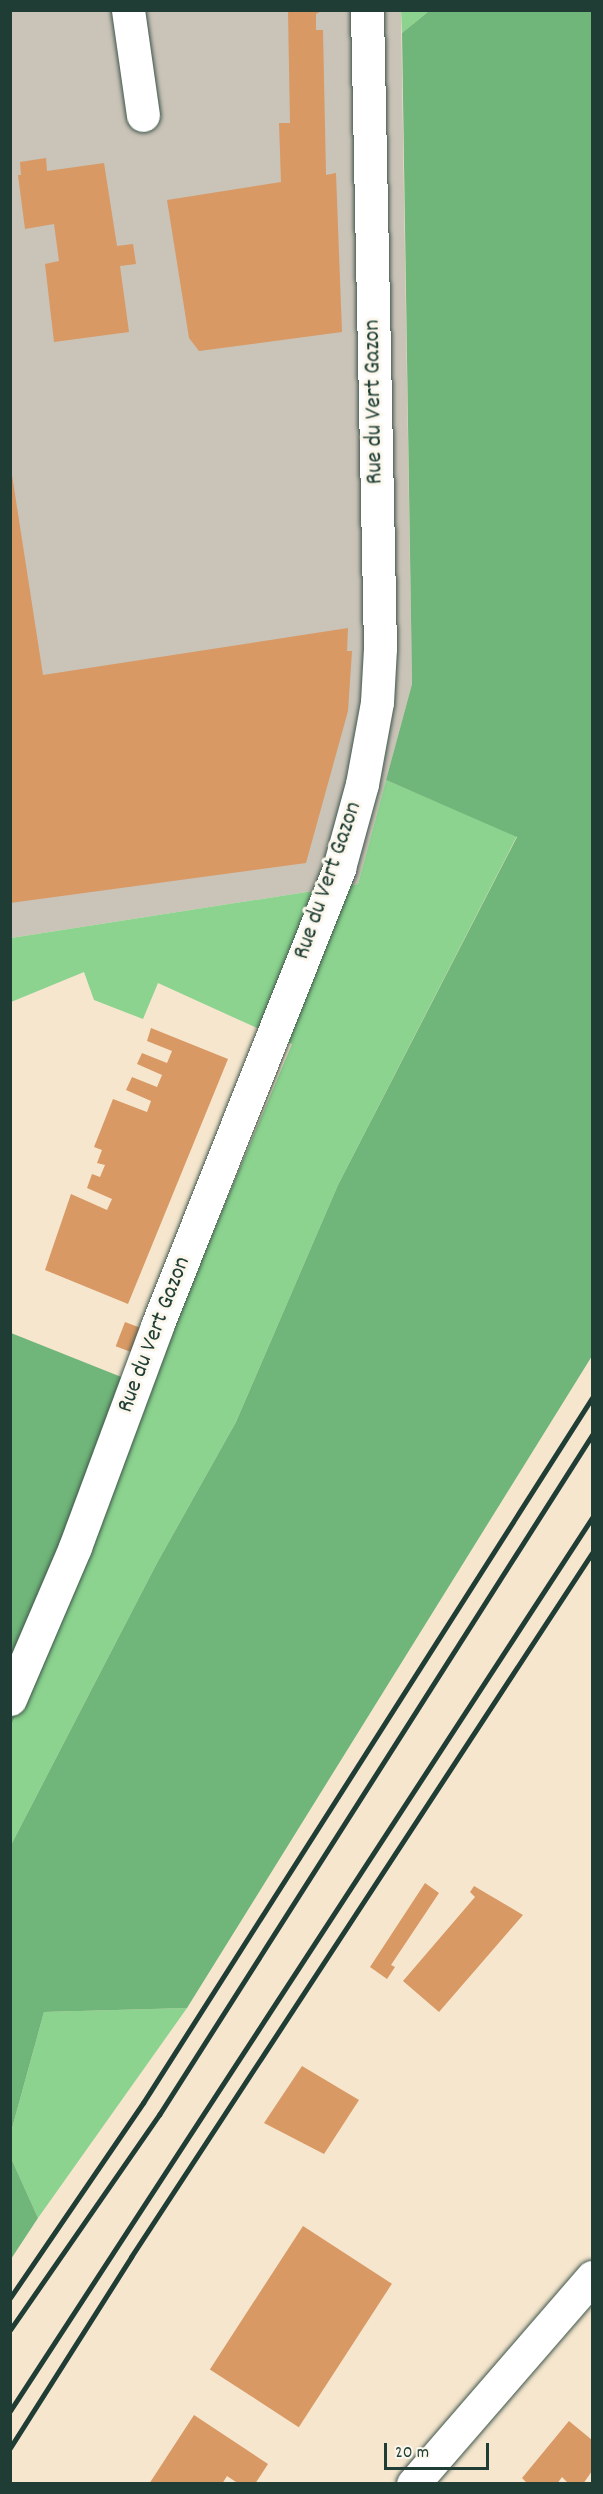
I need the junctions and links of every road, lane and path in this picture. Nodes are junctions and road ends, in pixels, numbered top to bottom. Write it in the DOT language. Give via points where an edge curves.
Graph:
graph roads {
  1 [pos="128,10"];
  2 [pos="367,10"];
  3 [pos="143,115"];
  4 [pos="10,1699"];
  5 [pos="592,2277"];
  6 [pos="413,2484"];
  1 -- 3 [label="street"];
  2 -- 4 [label="street, Rue du Vert Gazon" via="380,648 377,702 362,784 339,868 157,1326 75,1547"];
  5 -- 6 [label="street"];
}
